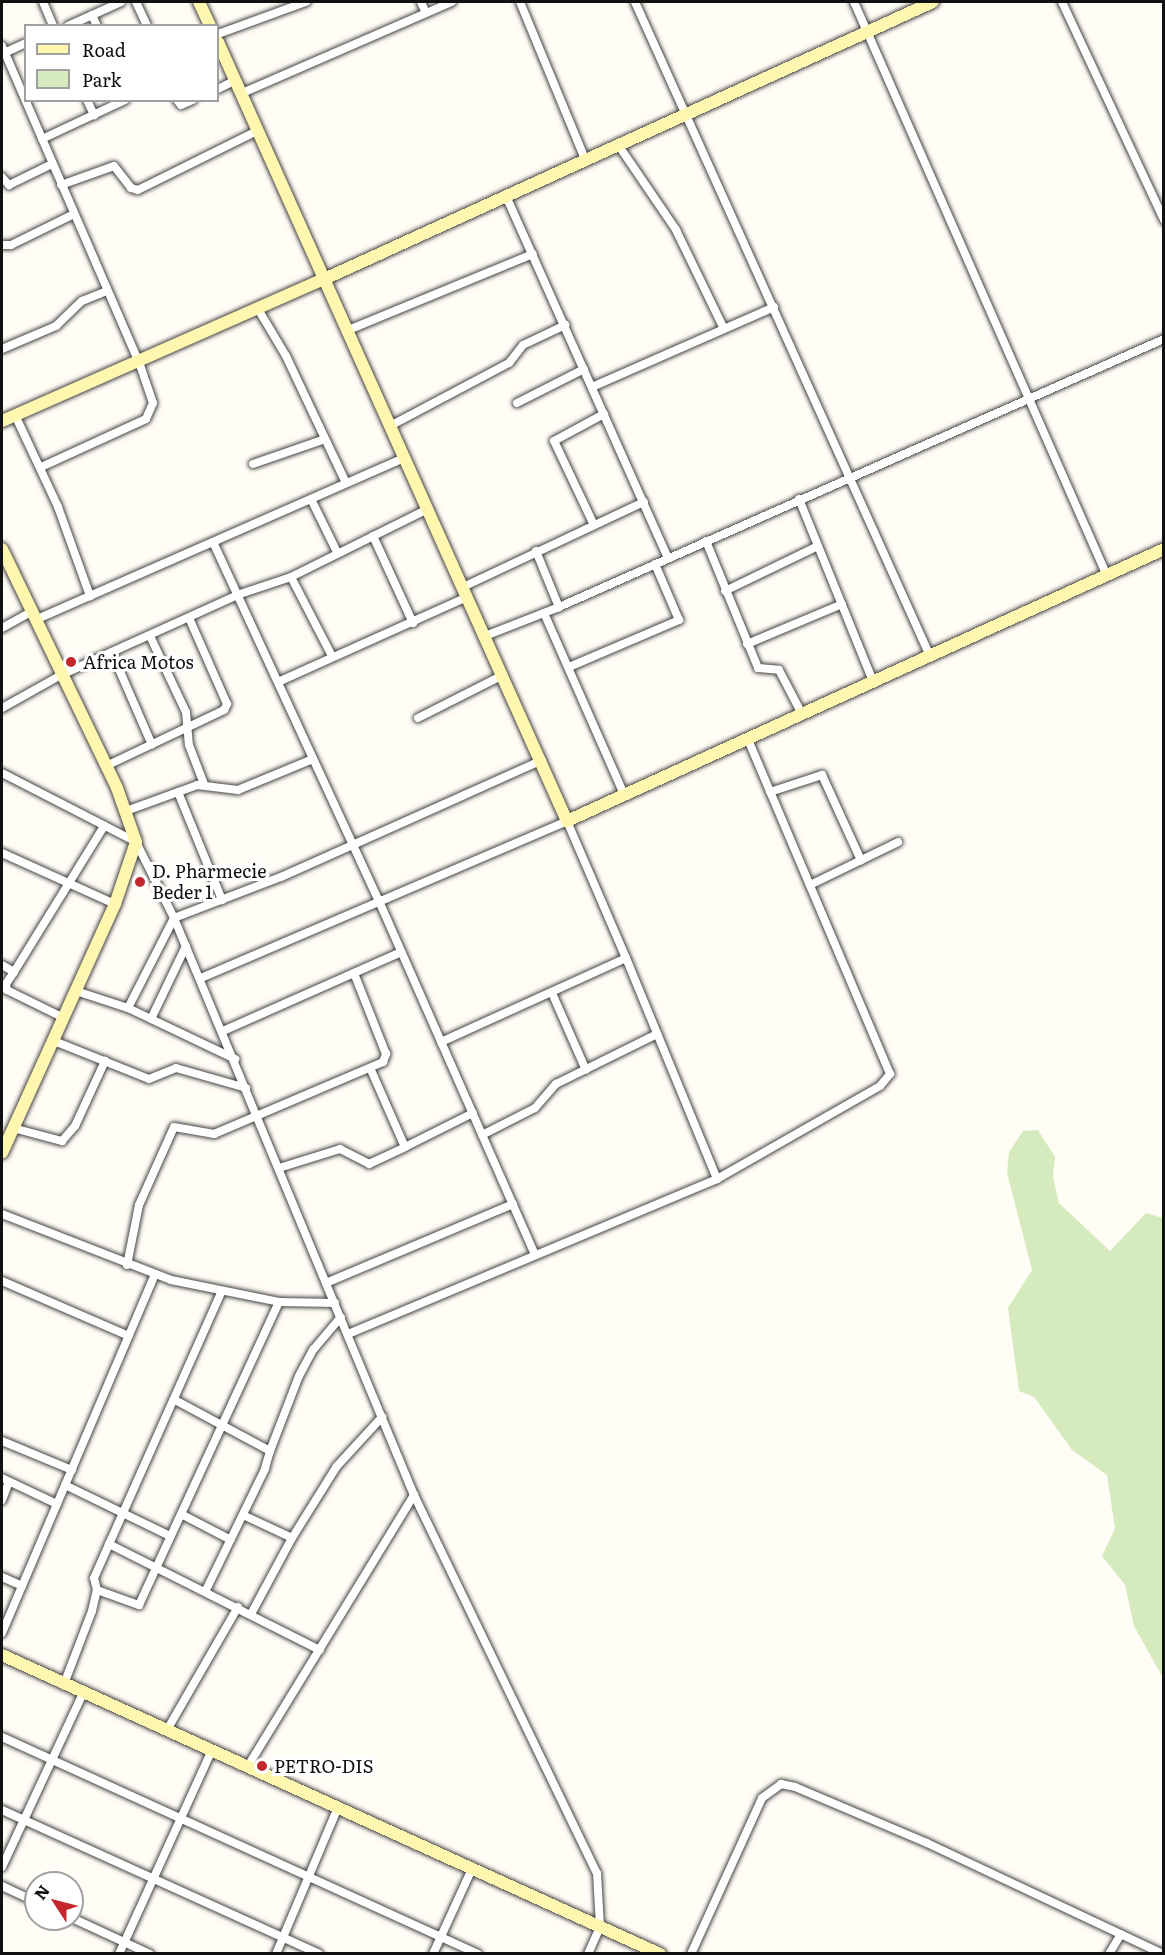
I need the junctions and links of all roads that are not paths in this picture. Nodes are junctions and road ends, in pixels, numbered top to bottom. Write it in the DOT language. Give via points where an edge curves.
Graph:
graph roads {
  1 [pos="43,2"];
  2 [pos="121,2"];
  3 [pos="136,2"];
  4 [pos="200,2"];
  5 [pos="306,2"];
  6 [pos="421,2"];
  7 [pos="452,2"];
  8 [pos="520,2"];
  9 [pos="635,2"];
  10 [pos="854,2"];
  11 [pos="933,2"];
  12 [pos="1062,2"];
  13 [pos="426,13"];
  14 [pos="92,15"];
  15 [pos="52,24"];
  16 [pos="72,24"];
  17 [pos="96,24"];
  18 [pos="146,24"];
  19 [pos="209,24"];
  20 [pos="868,33"];
  21 [pos="219,34"];
  22 [pos="24,44"];
  23 [pos="219,44"];
  24 [pos="2,51"];
  25 [pos="234,81"];
  26 [pos="219,88"];
  27 [pos="240,94"];
  28 [pos="24,100"];
  29 [pos="25,102"];
  30 [pos="88,102"];
  31 [pos="121,102"];
  32 [pos="94,115"];
  33 [pos="686,115"];
  34 [pos="256,131"];
  35 [pos="42,140"];
  36 [pos="619,146"];
  37 [pos="586,161"];
  38 [pos="52,164"];
  39 [pos="2,177"];
  40 [pos="62,185"];
  41 [pos="506,196"];
  42 [pos="74,214"];
  43 [pos="1164,220"];
  44 [pos="2,245"];
  45 [pos="533,254"];
  46 [pos="322,280"];
  47 [pos="107,291"];
  48 [pos="774,307"];
  49 [pos="258,309"];
  50 [pos="565,325"];
  51 [pos="724,328"];
  52 [pos="346,330"];
  53 [pos="1164,339"];
  54 [pos="2,349"];
  55 [pos="139,362"];
  56 [pos="584,369"];
  57 [pos="592,387"];
  58 [pos="1029,400"];
  59 [pos="517,403"];
  60 [pos="604,414"];
  61 [pos="15,415"];
  62 [pos="2,421"];
  63 [pos="390,426"];
  64 [pos="325,439"];
  65 [pos="404,458"];
  66 [pos="253,464"];
  67 [pos="40,467"];
  68 [pos="850,476"];
  69 [pos="346,483"];
  70 [pos="311,499"];
  71 [pos="799,499"];
  72 [pos="644,502"];
  73 [pos="428,509"];
  74 [pos="593,523"];
  75 [pos="373,536"];
  76 [pos="706,541"];
  77 [pos="213,542"];
  78 [pos="818,546"];
  79 [pos="2,549"];
  80 [pos="1164,549"];
  81 [pos="536,551"];
  82 [pos="337,552"];
  83 [pos="669,558"];
  84 [pos="655,564"];
  85 [pos="1107,576"];
  86 [pos="291,577"];
  87 [pos="725,591"];
  88 [pos="465,592"];
  89 [pos="90,596"];
  90 [pos="237,596"];
  91 [pos="842,604"];
  92 [pos="559,607"];
  93 [pos="544,614"];
  94 [pos="33,616"];
  95 [pos="189,618"];
  96 [pos="413,623"];
  97 [pos="2,628"];
  98 [pos="150,636"];
  99 [pos="485,636"];
  100 [pos="747,644"];
  101 [pos="112,653"];
  102 [pos="332,656"];
  103 [pos="930,656"];
  104 [pos="569,667"];
  105 [pos="61,675"];
  106 [pos="503,675"];
  107 [pos="873,681"];
  108 [pos="278,682"];
  109 [pos="2,708"];
  110 [pos="802,714"];
  111 [pos="418,718"];
  112 [pos="189,727"];
  113 [pos="747,737"];
  114 [pos="152,745"];
  115 [pos="313,759"];
  116 [pos="542,760"];
  117 [pos="106,766"];
  118 [pos="2,773"];
  119 [pos="204,784"];
  120 [pos="178,792"];
  121 [pos="770,792"];
  122 [pos="624,794"];
  123 [pos="126,811"];
  124 [pos="567,821"];
  125 [pos="104,826"];
  126 [pos="136,842"];
  127 [pos="898,842"];
  128 [pos="353,846"];
  129 [pos="2,853"];
  130 [pos="861,860"];
  131 [pos="69,884"];
  132 [pos="810,885"];
  133 [pos="222,900"];
  134 [pos="379,901"];
  135 [pos="115,904"];
  136 [pos="174,918"];
  137 [pos="186,946"];
  138 [pos="401,952"];
  139 [pos="626,958"];
  140 [pos="2,965"];
  141 [pos="14,972"];
  142 [pos="354,973"];
  143 [pos="201,978"];
  144 [pos="76,991"];
  145 [pos="552,993"];
  146 [pos="128,1008"];
  147 [pos="64,1018"];
  148 [pos="151,1019"];
  149 [pos="223,1031"];
  150 [pos="657,1034"];
  151 [pos="54,1041"];
  152 [pos="441,1042"];
  153 [pos="235,1059"];
  154 [pos="105,1061"];
  155 [pos="372,1070"];
  156 [pos="586,1070"];
  157 [pos="246,1088"];
  158 [pos="473,1113"];
  159 [pos="258,1116"];
  160 [pos="13,1128"];
  161 [pos="482,1136"];
  162 [pos="405,1148"];
  163 [pos="2,1149"];
  164 [pos="279,1168"];
  165 [pos="717,1179"];
  166 [pos="513,1204"];
  167 [pos="2,1214"];
  168 [pos="535,1255"];
  169 [pos="127,1265"];
  170 [pos="155,1275"];
  171 [pos="2,1281"];
  172 [pos="326,1282"];
  173 [pos="221,1293"];
  174 [pos="279,1302"];
  175 [pos="335,1303"];
  176 [pos="341,1317"];
  177 [pos="348,1334"];
  178 [pos="129,1336"];
  179 [pos="175,1400"];
  180 [pos="382,1417"];
  181 [pos="221,1424"];
  182 [pos="2,1441"];
  183 [pos="270,1451"];
  184 [pos="72,1470"];
  185 [pos="5,1480"];
  186 [pos="65,1485"];
  187 [pos="414,1496"];
  188 [pos="2,1500"];
  189 [pos="57,1503"];
  190 [pos="123,1513"];
  191 [pos="180,1514"];
  192 [pos="243,1515"];
  193 [pos="170,1536"];
  194 [pos="292,1539"];
  195 [pos="231,1540"];
  196 [pos="110,1544"];
  197 [pos="157,1566"];
  198 [pos="2,1577"];
  199 [pos="22,1586"];
  200 [pos="97,1590"];
  201 [pos="206,1590"];
  202 [pos="238,1607"];
  203 [pos="251,1614"];
  204 [pos="2,1633"];
  205 [pos="320,1650"];
  206 [pos="2,1655"];
  207 [pos="64,1684"];
  208 [pos="84,1693"];
  209 [pos="168,1730"];
  210 [pos="2,1737"];
  211 [pos="212,1750"];
  212 [pos="51,1759"];
  213 [pos="248,1766"];
  214 [pos="338,1807"];
  215 [pos="2,1810"];
  216 [pos="182,1817"];
  217 [pos="22,1819"];
  218 [pos="2,1867"];
  219 [pos="472,1869"];
  220 [pos="309,1876"];
  221 [pos="154,1879"];
  222 [pos="2,1886"];
  223 [pos="24,1896"];
  224 [pos="84,1924"];
  225 [pos="600,1927"];
  226 [pos="1120,1934"];
  227 [pos="441,1936"];
  228 [pos="283,1937"];
  229 [pos="124,1942"];
  230 [pos="120,1953"];
  231 [pos="150,1953"];
  232 [pos="276,1953"];
  233 [pos="319,1953"];
  234 [pos="433,1953"];
  235 [pos="478,1953"];
  236 [pos="588,1953"];
  237 [pos="660,1953"];
  238 [pos="691,1953"];
  239 [pos="1109,1953"];
  240 [pos="1163,1953"];
  1 -- 15 [label="street"];
  2 -- 14 [label="street"];
  3 -- 18 [label="street"];
  4 -- 19 [label="street"];
  5 -- 21 [label="street"];
  6 -- 13 [label="street"];
  7 -- 13 [label="street"];
  8 -- 37 [label="street"];
  9 -- 33 [label="street"];
  10 -- 20 [label="street"];
  11 -- 20 [label="street"];
  12 -- 43 [label="street"];
  13 -- 27 [label="street"];
  14 -- 16 [label="street"];
  14 -- 17 [label="street"];
  20 -- 33 [label="street"];
  20 -- 58 [label="street"];
  22 -- 24 [label="street"];
  23 -- 25 [label="street"];
  24 -- 28 [label="street"];
  25 -- 26 [label="street"];
  25 -- 27 [label="street"];
  27 -- 34 [label="street"];
  29 -- 35 [label="street"];
  30 -- 32 [label="street"];
  31 -- 32 [label="street"];
  32 -- 35 [label="street"];
  33 -- 36 [label="street"];
  33 -- 48 [label="street"];
  34 -- 40 [label="street" via="138,190 131,188 114,166"];
  34 -- 46 [label="street"];
  35 -- 38 [label="street"];
  36 -- 37 [label="street"];
  36 -- 51 [label="street" via="676,230"];
  37 -- 41 [label="street"];
  38 -- 39 [label="street" via="9,186"];
  38 -- 40 [label="street"];
  40 -- 42 [label="street"];
  41 -- 45 [label="street"];
  41 -- 46 [label="street"];
  42 -- 44 [label="street" via="11,245"];
  42 -- 47 [label="street"];
  45 -- 50 [label="street"];
  45 -- 52 [label="street"];
  46 -- 49 [label="street"];
  46 -- 52 [label="street"];
  47 -- 54 [label="street" via="82,301 62,323"];
  47 -- 55 [label="street"];
  48 -- 51 [label="street"];
  48 -- 68 [label="street"];
  49 -- 55 [label="street"];
  49 -- 64 [label="street" via="286,356"];
  50 -- 56 [label="street"];
  50 -- 63 [label="street" via="520,348 509,363"];
  51 -- 57 [label="street"];
  52 -- 63 [label="street"];
  53 -- 58 [label="street"];
  55 -- 61 [label="street"];
  55 -- 67 [label="street" via="153,403 146,419"];
  56 -- 57 [label="street"];
  56 -- 59 [label="street"];
  57 -- 60 [label="street"];
  58 -- 68 [label="street"];
  58 -- 85 [label="street"];
  60 -- 72 [label="street"];
  60 -- 74 [label="street" via="555,441"];
  61 -- 62 [label="street"];
  61 -- 67 [label="street"];
  63 -- 65 [label="street"];
  64 -- 66 [label="street"];
  64 -- 69 [label="street"];
  65 -- 69 [label="street"];
  65 -- 73 [label="street"];
  67 -- 89 [label="street"];
  68 -- 71 [label="street"];
  68 -- 103 [label="street"];
  69 -- 70 [label="street"];
  70 -- 77 [label="street"];
  70 -- 82 [label="street"];
  71 -- 76 [label="street"];
  71 -- 78 [label="street"];
  72 -- 74 [label="street"];
  72 -- 83 [label="street"];
  73 -- 75 [label="street"];
  73 -- 88 [label="street"];
  74 -- 81 [label="street"];
  75 -- 82 [label="street"];
  75 -- 96 [label="street"];
  76 -- 83 [label="street"];
  76 -- 87 [label="street"];
  77 -- 89 [label="street"];
  77 -- 90 [label="street"];
  78 -- 87 [label="street"];
  78 -- 91 [label="street"];
  79 -- 94 [label="street"];
  80 -- 85 [label="street"];
  81 -- 88 [label="street"];
  81 -- 92 [label="street"];
  82 -- 86 [label="street"];
  83 -- 84 [label="street"];
  84 -- 92 [label="street"];
  84 -- 104 [label="street" via="679,620"];
  85 -- 103 [label="street"];
  86 -- 90 [label="street"];
  86 -- 102 [label="street"];
  87 -- 100 [label="street"];
  88 -- 96 [label="street"];
  88 -- 99 [label="street"];
  89 -- 94 [label="street"];
  90 -- 95 [label="street"];
  90 -- 108 [label="street"];
  91 -- 100 [label="street"];
  91 -- 107 [label="street"];
  92 -- 93 [label="street"];
  93 -- 99 [label="street"];
  93 -- 104 [label="street"];
  94 -- 97 [label="street"];
  94 -- 105 [label="street"];
  95 -- 98 [label="street"];
  95 -- 112 [label="street" via="227,704"];
  96 -- 102 [label="street"];
  98 -- 101 [label="street"];
  98 -- 112 [label="street" via="186,712"];
  99 -- 106 [label="street"];
  100 -- 110 [label="street" via="758,668 779,670"];
  101 -- 105 [label="street"];
  101 -- 114 [label="street"];
  102 -- 108 [label="street"];
  103 -- 107 [label="street"];
  104 -- 122 [label="street"];
  105 -- 109 [label="street"];
  105 -- 117 [label="street"];
  106 -- 111 [label="street"];
  106 -- 116 [label="street"];
  107 -- 110 [label="street"];
  108 -- 115 [label="street"];
  110 -- 113 [label="street"];
  112 -- 114 [label="street"];
  112 -- 119 [label="street" via="189,745"];
  113 -- 121 [label="street"];
  113 -- 122 [label="street"];
  114 -- 117 [label="street"];
  115 -- 119 [label="street" via="238,790 219,790"];
  115 -- 128 [label="street"];
  116 -- 124 [label="street"];
  116 -- 128 [label="street"];
  117 -- 123 [label="street"];
  118 -- 125 [label="street"];
  119 -- 120 [label="street"];
  120 -- 123 [label="street"];
  120 -- 133 [label="street"];
  121 -- 130 [label="street" via="822,775"];
  121 -- 132 [label="street"];
  122 -- 124 [label="street"];
  123 -- 126 [label="street"];
  124 -- 134 [label="street"];
  124 -- 139 [label="street"];
  125 -- 126 [label="street"];
  125 -- 131 [label="street"];
  126 -- 135 [label="street"];
  126 -- 136 [label="street"];
  127 -- 130 [label="street"];
  128 -- 133 [label="street"];
  128 -- 134 [label="street"];
  129 -- 131 [label="street"];
  130 -- 132 [label="street"];
  131 -- 135 [label="street"];
  131 -- 141 [label="street"];
  132 -- 165 [label="street" via="889,1070 889,1079"];
  133 -- 136 [label="street"];
  134 -- 138 [label="street"];
  134 -- 143 [label="street"];
  135 -- 144 [label="street"];
  136 -- 137 [label="street"];
  136 -- 146 [label="street"];
  137 -- 143 [label="street"];
  137 -- 148 [label="street"];
  138 -- 142 [label="street"];
  138 -- 152 [label="street"];
  139 -- 145 [label="street"];
  139 -- 150 [label="street"];
  140 -- 141 [label="street"];
  141 -- 147 [label="street" via="6,984 7,990"];
  142 -- 149 [label="street"];
  142 -- 155 [label="street" via="386,1054 383,1062"];
  143 -- 149 [label="street"];
  144 -- 146 [label="street"];
  144 -- 147 [label="street"];
  145 -- 152 [label="street"];
  145 -- 156 [label="street"];
  146 -- 148 [label="street"];
  147 -- 151 [label="street"];
  148 -- 153 [label="street"];
  149 -- 153 [label="street"];
  150 -- 156 [label="street"];
  150 -- 165 [label="street"];
  151 -- 154 [label="street"];
  151 -- 160 [label="street"];
  152 -- 158 [label="street"];
  153 -- 157 [label="street"];
  154 -- 157 [label="street" via="148,1078 176,1068"];
  154 -- 160 [label="street" via="75,1126 62,1142"];
  155 -- 159 [label="street"];
  155 -- 162 [label="street"];
  156 -- 161 [label="street" via="556,1084 535,1108"];
  157 -- 159 [label="street"];
  158 -- 161 [label="street"];
  158 -- 162 [label="street"];
  159 -- 164 [label="street"];
  159 -- 169 [label="street" via="214,1134 178,1126 171,1129 139,1205"];
  160 -- 163 [label="street"];
  161 -- 166 [label="street"];
  162 -- 164 [label="street" via="369,1164 340,1149"];
  164 -- 172 [label="street"];
  165 -- 168 [label="street"];
  166 -- 168 [label="street"];
  166 -- 172 [label="street"];
  167 -- 169 [label="street"];
  168 -- 177 [label="street"];
  169 -- 170 [label="street"];
  170 -- 173 [label="street"];
  170 -- 178 [label="street"];
  171 -- 178 [label="street"];
  172 -- 175 [label="street"];
  173 -- 174 [label="street"];
  173 -- 179 [label="street"];
  174 -- 175 [label="street"];
  174 -- 181 [label="street"];
  175 -- 176 [label="street"];
  176 -- 177 [label="street"];
  176 -- 183 [label="street" via="318,1342 299,1376"];
  177 -- 180 [label="street"];
  178 -- 184 [label="street"];
  179 -- 181 [label="street"];
  179 -- 190 [label="street"];
  180 -- 187 [label="street"];
  180 -- 194 [label="street" via="338,1466"];
  181 -- 183 [label="street"];
  181 -- 191 [label="street"];
  182 -- 184 [label="street"];
  183 -- 192 [label="street"];
  184 -- 186 [label="street"];
  185 -- 188 [label="street"];
  185 -- 189 [label="street"];
  186 -- 189 [label="street"];
  186 -- 190 [label="street"];
  187 -- 205 [label="street"];
  187 -- 225 [label="street" via="597,1873"];
  189 -- 199 [label="street"];
  190 -- 193 [label="street"];
  190 -- 196 [label="street"];
  191 -- 193 [label="street"];
  191 -- 195 [label="street"];
  192 -- 194 [label="street"];
  192 -- 195 [label="street"];
  193 -- 197 [label="street"];
  194 -- 203 [label="street"];
  195 -- 201 [label="street"];
  196 -- 197 [label="street"];
  196 -- 200 [label="street" via="94,1578"];
  197 -- 200 [label="street" via="139,1605"];
  197 -- 201 [label="street"];
  198 -- 199 [label="street"];
  199 -- 204 [label="street"];
  200 -- 207 [label="street"];
  201 -- 202 [label="street"];
  202 -- 203 [label="street"];
  202 -- 209 [label="street"];
  203 -- 205 [label="street"];
  205 -- 213 [label="street"];
  206 -- 207 [label="street"];
  207 -- 208 [label="street"];
  208 -- 209 [label="street"];
  208 -- 212 [label="street"];
  209 -- 211 [label="street"];
  210 -- 212 [label="street"];
  211 -- 213 [label="street"];
  211 -- 216 [label="street"];
  212 -- 216 [label="street"];
  212 -- 217 [label="street"];
  213 -- 214 [label="street"];
  214 -- 219 [label="street"];
  214 -- 220 [label="street"];
  215 -- 217 [label="street"];
  216 -- 220 [label="street"];
  216 -- 221 [label="street"];
  217 -- 218 [label="street"];
  217 -- 221 [label="street"];
  219 -- 225 [label="street"];
  219 -- 227 [label="street"];
  220 -- 227 [label="street"];
  220 -- 228 [label="street"];
  221 -- 228 [label="street"];
  221 -- 229 [label="street"];
  222 -- 223 [label="street"];
  224 -- 229 [label="street"];
  225 -- 236 [label="street"];
  225 -- 237 [label="street"];
  226 -- 238 [label="street" via="927,1843 781,1784 768,1789 762,1798"];
  226 -- 239 [label="street"];
  226 -- 240 [label="street"];
  227 -- 234 [label="street"];
  227 -- 235 [label="street"];
  228 -- 232 [label="street"];
  228 -- 233 [label="street"];
  229 -- 230 [label="street"];
  229 -- 231 [label="street"];
}
